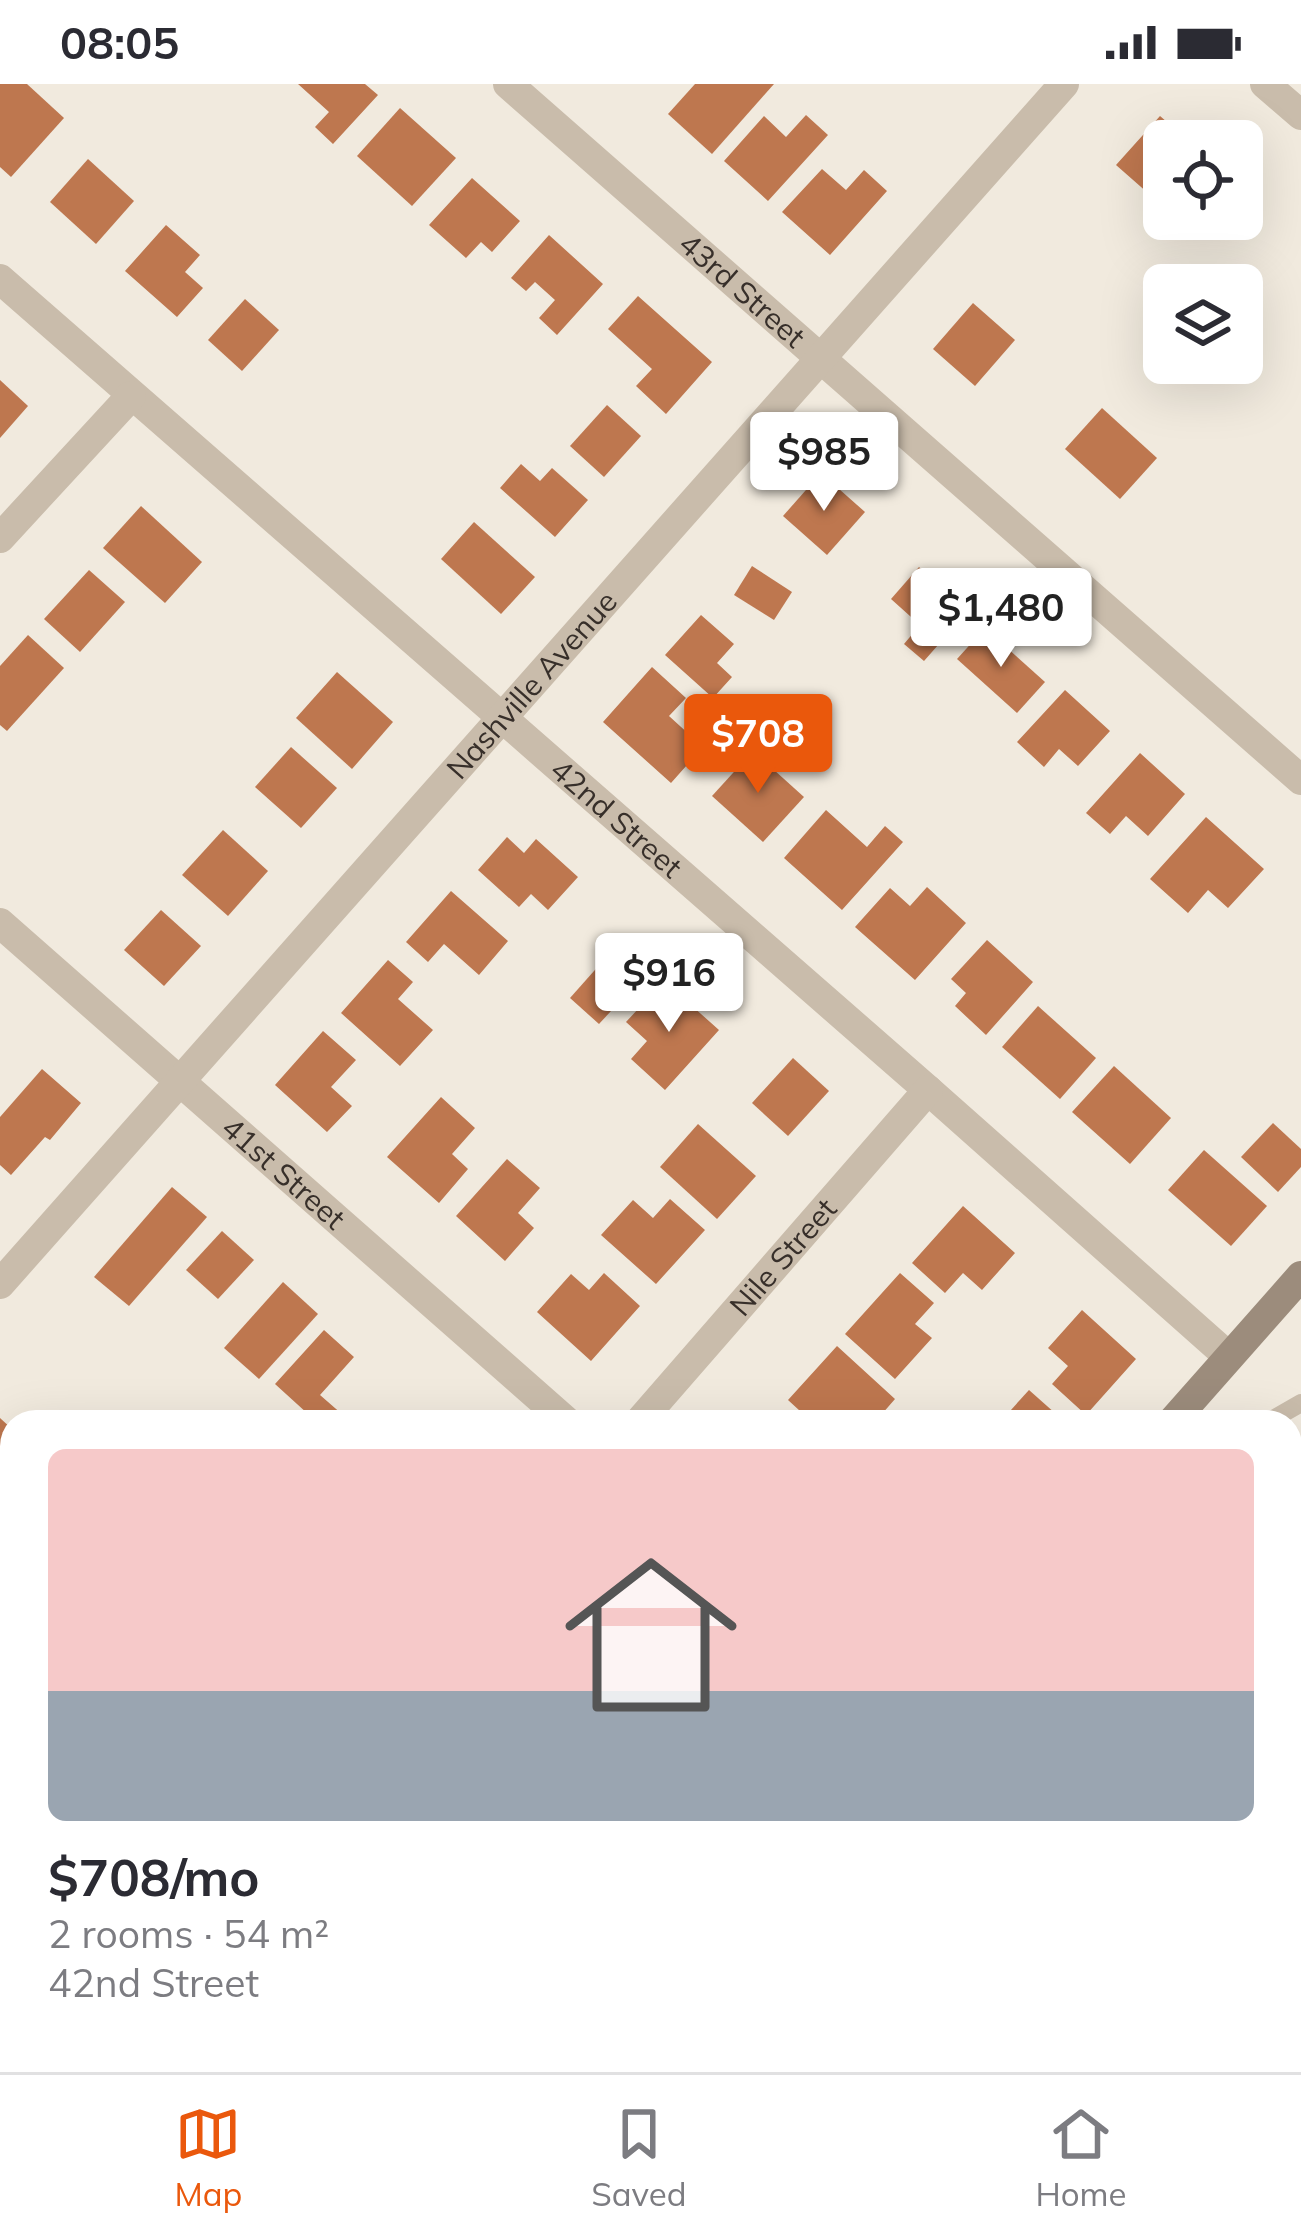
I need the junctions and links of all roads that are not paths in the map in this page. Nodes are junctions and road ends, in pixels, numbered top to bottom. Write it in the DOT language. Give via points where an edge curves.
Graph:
graph roads {
  1 [pos="508,84"];
  2 [pos="1064,84"];
  3 [pos="1265,84"];
  4 [pos="1301,115"];
  5 [pos="0,279"];
  6 [pos="820,360"];
  7 [pos="131,396"];
  8 [pos="0,538"];
  9 [pos="500,717"];
  10 [pos="1301,780"];
  11 [pos="0,922"];
  12 [pos="180,1081"];
  13 [pos="928,1090"];
  14 [pos="1301,1276"];
  15 [pos="0,1285"];
  16 [pos="1229,1357"];
  17 [pos="553,1410"];
  18 [pos="649,1410"];
  19 [pos="1183,1410"];
  1 -- 6 [label="street, 43rd Street"];
  2 -- 6 [label="street, Nashville Avenue"];
  3 -- 4 [label="street"];
  5 -- 7 [label="street, 42nd Street"];
  6 -- 9 [label="street, Nashville Avenue"];
  6 -- 10 [label="street, 43rd Street"];
  7 -- 8 [label="street"];
  7 -- 9 [label="street, 42nd Street"];
  9 -- 12 [label="street, Nashville Avenue"];
  9 -- 13 [label="street, 42nd Street"];
  11 -- 12 [label="street, 41st Street"];
  12 -- 15 [label="street, Nashville Avenue"];
  12 -- 17 [label="street, 41st Street"];
  13 -- 16 [label="street, 42nd Street"];
  13 -- 18 [label="street, Nile Street"];
  14 -- 16 [label="street"];
  16 -- 19 [label="street"];
}
